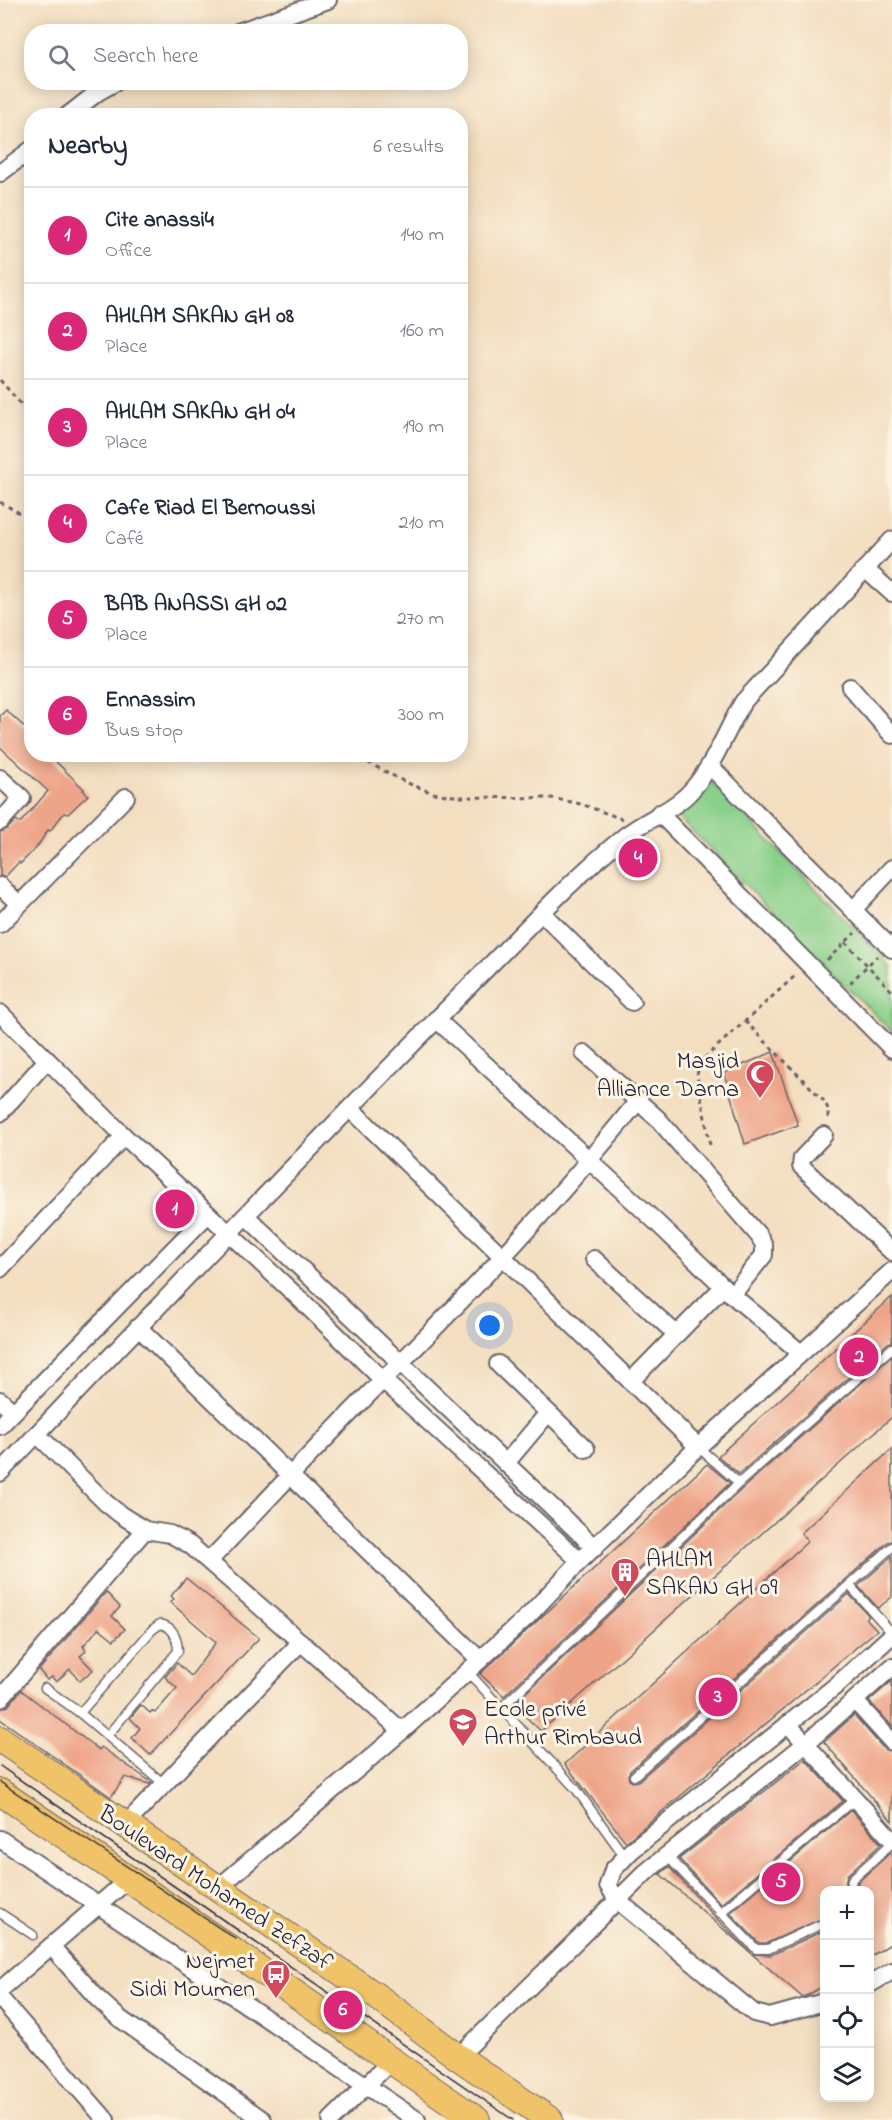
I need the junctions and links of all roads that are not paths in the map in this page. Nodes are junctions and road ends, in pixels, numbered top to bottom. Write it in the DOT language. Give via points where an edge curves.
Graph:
graph roads {
  1 [pos="328,0"];
  2 [pos="260,24"];
  3 [pos="102,90"];
  4 [pos="77,108"];
  5 [pos="24,155"];
  6 [pos="0,173"];
  7 [pos="892,540"];
  8 [pos="865,568"];
  9 [pos="892,593"];
  10 [pos="849,687"];
  11 [pos="890,727"];
  12 [pos="710,766"];
  13 [pos="0,778"];
  14 [pos="126,797"];
  15 [pos="659,813"];
  16 [pos="0,822"];
  17 [pos="892,867"];
  18 [pos="0,886"];
  19 [pos="19,904"];
  20 [pos="853,910"];
  21 [pos="542,913"];
  22 [pos="0,924"];
  23 [pos="886,951"];
  24 [pos="632,1002"];
  25 [pos="0,1013"];
  26 [pos="436,1019"];
  27 [pos="892,1049"];
  28 [pos="584,1053"];
  29 [pos="47,1060"];
  30 [pos="638,1101"];
  31 [pos="351,1109"];
  32 [pos="0,1113"];
  33 [pos="824,1135"];
  34 [pos="124,1136"];
  35 [pos="590,1161"];
  36 [pos="208,1214"];
  37 [pos="246,1216"];
  38 [pos="228,1234"];
  39 [pos="892,1252"];
  40 [pos="502,1256"];
  41 [pos="594,1259"];
  42 [pos="0,1269"];
  43 [pos="892,1271"];
  44 [pos="728,1291"];
  45 [pos="138,1327"];
  46 [pos="676,1335"];
  47 [pos="892,1348"];
  48 [pos="801,1353"];
  49 [pos="401,1363"];
  50 [pos="498,1364"];
  51 [pos="383,1380"];
  52 [pos="631,1381"];
  53 [pos="0,1400"];
  54 [pos="13,1412"];
  55 [pos="548,1413"];
  56 [pos="0,1426"];
  57 [pos="37,1434"];
  58 [pos="698,1447"];
  59 [pos="586,1449"];
  60 [pos="506,1463"];
  61 [pos="0,1473"];
  62 [pos="291,1475"];
  63 [pos="739,1483"];
  64 [pos="145,1530"];
  65 [pos="595,1548"];
  66 [pos="892,1548"];
  67 [pos="209,1561"];
  68 [pos="580,1561"];
  69 [pos="850,1586"];
  70 [pos="892,1634"];
  71 [pos="301,1642"];
  72 [pos="474,1666"];
  73 [pos="892,1667"];
  74 [pos="45,1688"];
  75 [pos="0,1699"];
  76 [pos="855,1701"];
  77 [pos="502,1707"];
  78 [pos="80,1713"];
  79 [pos="788,1724"];
  80 [pos="402,1731"];
  81 [pos="107,1736"];
  82 [pos="0,1739"];
  83 [pos="892,1742"];
  84 [pos="805,1744"];
  85 [pos="634,1776"];
  86 [pos="164,1784"];
  87 [pos="0,1792"];
  88 [pos="855,1799"];
  89 [pos="125,1825"];
  90 [pos="0,1839"];
  91 [pos="892,1842"];
  92 [pos="666,1855"];
  93 [pos="625,1857"];
  94 [pos="130,1878"];
  95 [pos="851,1886"];
  96 [pos="218,1888"];
  97 [pos="617,1900"];
  98 [pos="99,1905"];
  99 [pos="0,1913"];
  100 [pos="720,1913"];
  101 [pos="820,1925"];
  102 [pos="33,1935"];
  103 [pos="51,1946"];
  104 [pos="892,1971"];
  105 [pos="874,1982"];
  106 [pos="0,1990"];
  107 [pos="0,1998"];
  108 [pos="820,2003"];
  109 [pos="458,2058"];
  110 [pos="390,2062"];
  111 [pos="366,2086"];
  112 [pos="106,2120"];
  113 [pos="263,2120"];
  114 [pos="331,2120"];
  115 [pos="417,2120"];
  116 [pos="477,2120"];
  117 [pos="550,2120"];
  1 -- 2 [label="street"];
  3 -- 4 [label="street"];
  5 -- 6 [label="street"];
  7 -- 8 [label="street"];
  8 -- 9 [label="street"];
  8 -- 12 [label="street" via="743,702"];
  10 -- 11 [label="street"];
  12 -- 15 [label="street" via="687,795"];
  12 -- 20 [label="street"];
  13 -- 16 [label="street" via="22,798"];
  14 -- 19 [label="street"];
  15 -- 21 [label="street" via="605,852"];
  15 -- 27 [label="street"];
  17 -- 20 [label="street"];
  18 -- 19 [label="street"];
  19 -- 22 [label="street"];
  20 -- 23 [label="street"];
  21 -- 24 [label="street"];
  21 -- 26 [label="street"];
  25 -- 29 [label="street"];
  26 -- 31 [label="street"];
  26 -- 35 [label="street"];
  28 -- 30 [label="street"];
  29 -- 32 [label="street"];
  29 -- 34 [label="street"];
  30 -- 35 [label="street"];
  30 -- 44 [label="street" via="658,1119 765,1245 764,1255"];
  31 -- 37 [label="street"];
  31 -- 40 [label="street"];
  33 -- 39 [label="street" via="802,1158 801,1166"];
  34 -- 36 [label="street"];
  34 -- 42 [label="street"];
  35 -- 40 [label="street"];
  35 -- 44 [label="street"];
  36 -- 38 [label="street"];
  36 -- 54 [label="street"];
  37 -- 38 [label="street"];
  37 -- 49 [label="street"];
  38 -- 45 [label="street"];
  38 -- 51 [label="street"];
  40 -- 49 [label="street"];
  40 -- 52 [label="street"];
  41 -- 46 [label="street"];
  43 -- 48 [label="street"];
  44 -- 46 [label="street"];
  44 -- 48 [label="street"];
  45 -- 57 [label="street"];
  45 -- 62 [label="street"];
  46 -- 52 [label="street"];
  47 -- 63 [label="lane"];
  48 -- 58 [label="street"];
  49 -- 51 [label="street"];
  49 -- 60 [label="street"];
  50 -- 55 [label="street"];
  51 -- 62 [label="street"];
  51 -- 68 [label="street"];
  52 -- 58 [label="street"];
  53 -- 54 [label="street"];
  54 -- 56 [label="street"];
  55 -- 59 [label="street"];
  55 -- 60 [label="street"];
  57 -- 61 [label="street"];
  57 -- 64 [label="street" via="106,1503"];
  58 -- 63 [label="lane"];
  58 -- 65 [label="street"];
  60 -- 65 [label="street"];
  62 -- 67 [label="street"];
  62 -- 72 [label="street"];
  63 -- 77 [label="lane"];
  64 -- 67 [label="street" via="170,1534"];
  64 -- 75 [label="street"];
  65 -- 68 [label="street"];
  66 -- 69 [label="lane"];
  67 -- 71 [label="street"];
  68 -- 72 [label="street"];
  69 -- 70 [label="lane"];
  69 -- 85 [label="lane"];
  70 -- 79 [label="street"];
  71 -- 80 [label="street"];
  71 -- 86 [label="street"];
  72 -- 77 [label="lane"];
  72 -- 80 [label="street"];
  73 -- 76 [label="street"];
  74 -- 78 [label="lane"];
  76 -- 83 [label="street"];
  76 -- 84 [label="street"];
  77 -- 93 [label="lane" via="576,1789"];
  78 -- 81 [label="lane"];
  78 -- 81 [label="lane" via="152,1630 160,1624 169,1626 177,1637 178,1651"];
  79 -- 84 [label="street"];
  79 -- 93 [label="street"];
  80 -- 96 [label="street"];
  81 -- 86 [label="lane"];
  82 -- 89 [label="main road, Boulevard Mohamed Zefzaf"];
  84 -- 88 [label="street"];
  84 -- 92 [label="street"];
  86 -- 89 [label="street"];
  87 -- 94 [label="main road, Boulevard Mohamed Zefzaf"];
  88 -- 91 [label="street"];
  88 -- 100 [label="lane"];
  89 -- 96 [label="main road, Boulevard Mohamed Zefzaf"];
  90 -- 98 [label="street"];
  91 -- 95 [label="lane" via="852,1879"];
  92 -- 97 [label="street"];
  92 -- 100 [label="lane"];
  93 -- 97 [label="street" via="613,1870 608,1885"];
  94 -- 98 [label="street"];
  94 -- 110 [label="main road, Boulevard Mohamed Zefzaf"];
  96 -- 109 [label="main road, Boulevard Mohamed Zefzaf" via="379,1998"];
  97 -- 108 [label="street" via="754,2013 770,2017"];
  97 -- 109 [label="street"];
  98 -- 103 [label="street"];
  98 -- 111 [label="street"];
  99 -- 102 [label="lane"];
  100 -- 101 [label="lane" via="748,1942 762,1950"];
  103 -- 106 [label="street"];
  103 -- 113 [label="street" via="119,2018"];
  104 -- 105 [label="street"];
  107 -- 112 [label="street"];
  109 -- 117 [label="main road, Boulevard Mohamed Zefzaf"];
  110 -- 111 [label="street"];
  110 -- 116 [label="main road, Boulevard Mohamed Zefzaf"];
  111 -- 114 [label="street"];
  111 -- 115 [label="street"];
}
